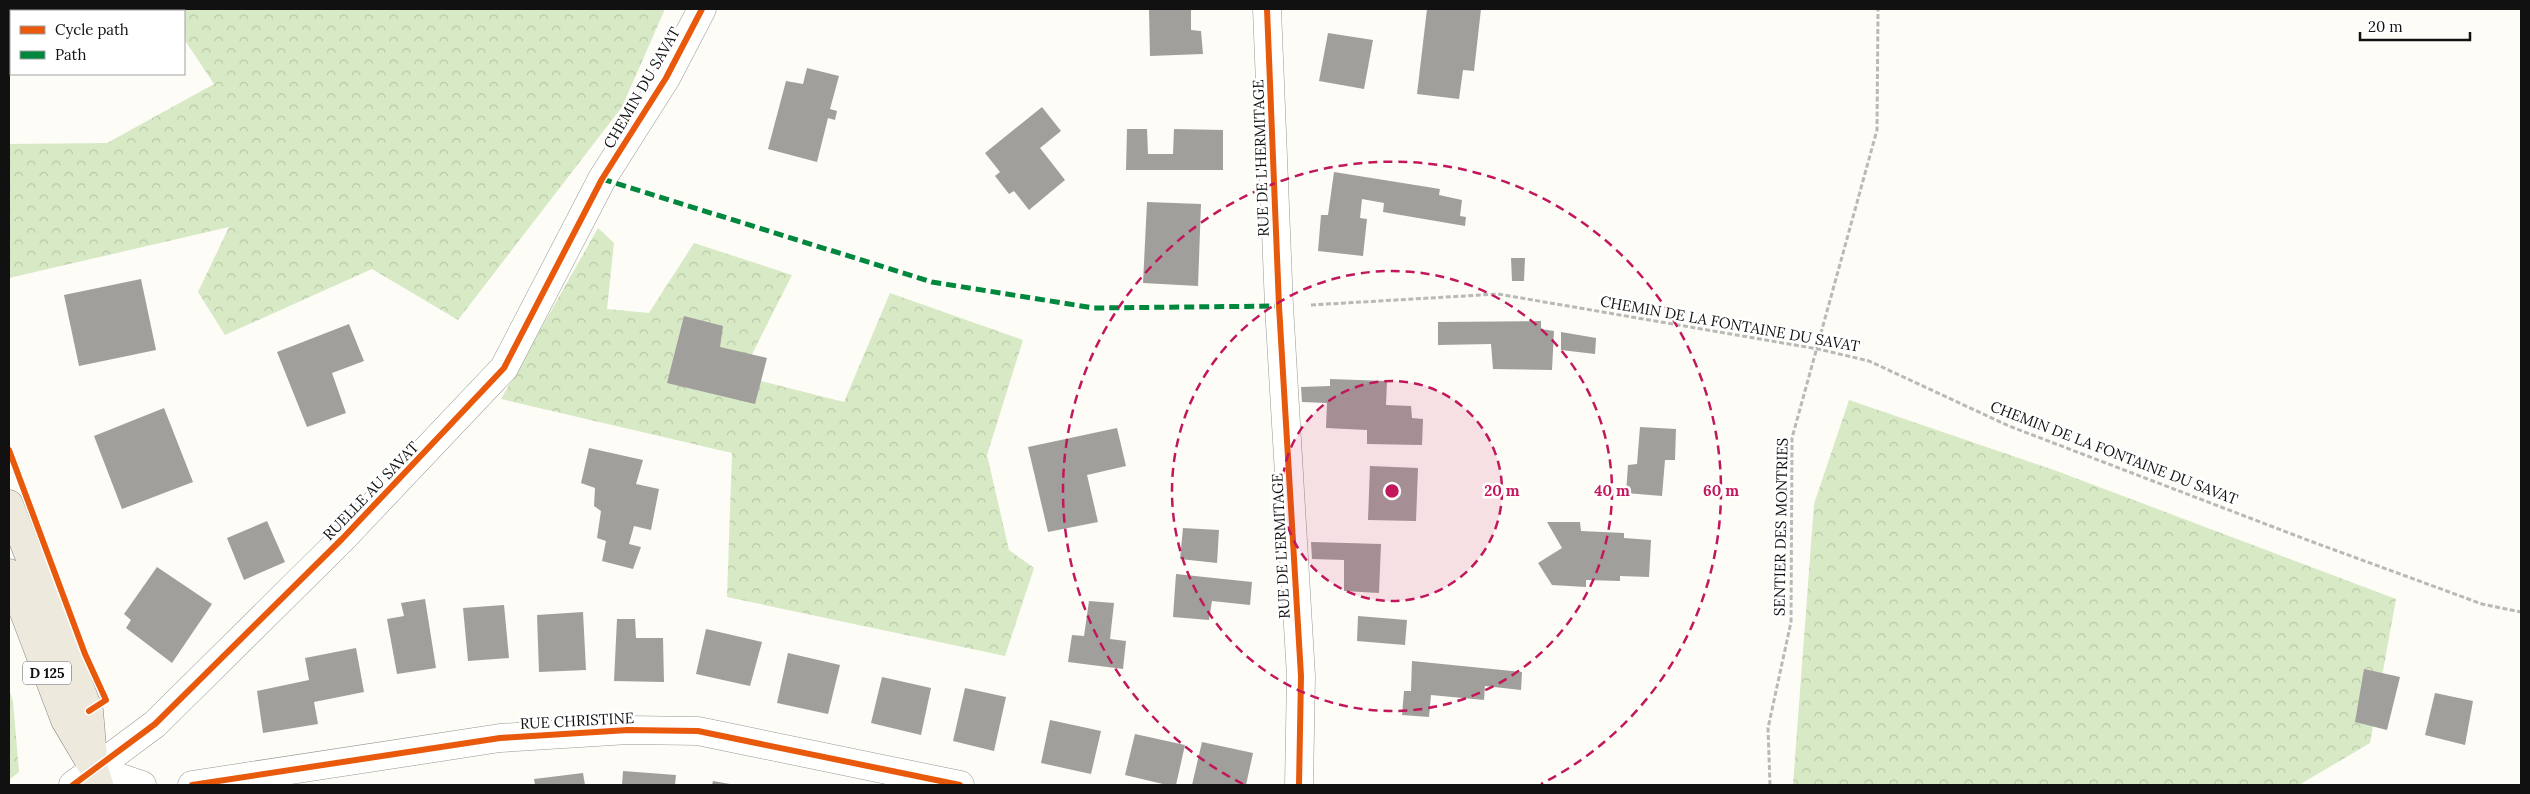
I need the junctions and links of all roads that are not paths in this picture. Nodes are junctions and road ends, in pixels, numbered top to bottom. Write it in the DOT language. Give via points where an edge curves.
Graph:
graph roads {
  1 [pos="702,9"];
  2 [pos="1267,9"];
  3 [pos="602,180"];
  4 [pos="1279,306"];
  5 [pos="9,504"];
  6 [pos="9,573"];
  7 [pos="96,777"];
  8 [pos="73,785"];
  9 [pos="142,785"];
  10 [pos="192,785"];
  11 [pos="960,785"];
  12 [pos="1299,785"];
  1 -- 3 [label="street, CHEMIN DU SAVAT" via="666,78"];
  2 -- 4 [label="street, RUE DE L'HERMITAGE"];
  3 -- 7 [label="street, RUELLE AU SAVAT" via="504,368 342,539 155,724"];
  4 -- 12 [label="street, RUE DE L'ERMITAGE" via="1301,676"];
  5 -- 7 [label="main road, D 125" via="90,711"];
  6 -- 7 [label="main road, D 125" via="65,720"];
  7 -- 8 [label="street, RUELLE AU SAVAT"];
  7 -- 9 [label="street"];
  10 -- 11 [label="street, RUE CHRISTINE" via="500,738 628,730 698,731"];
}
